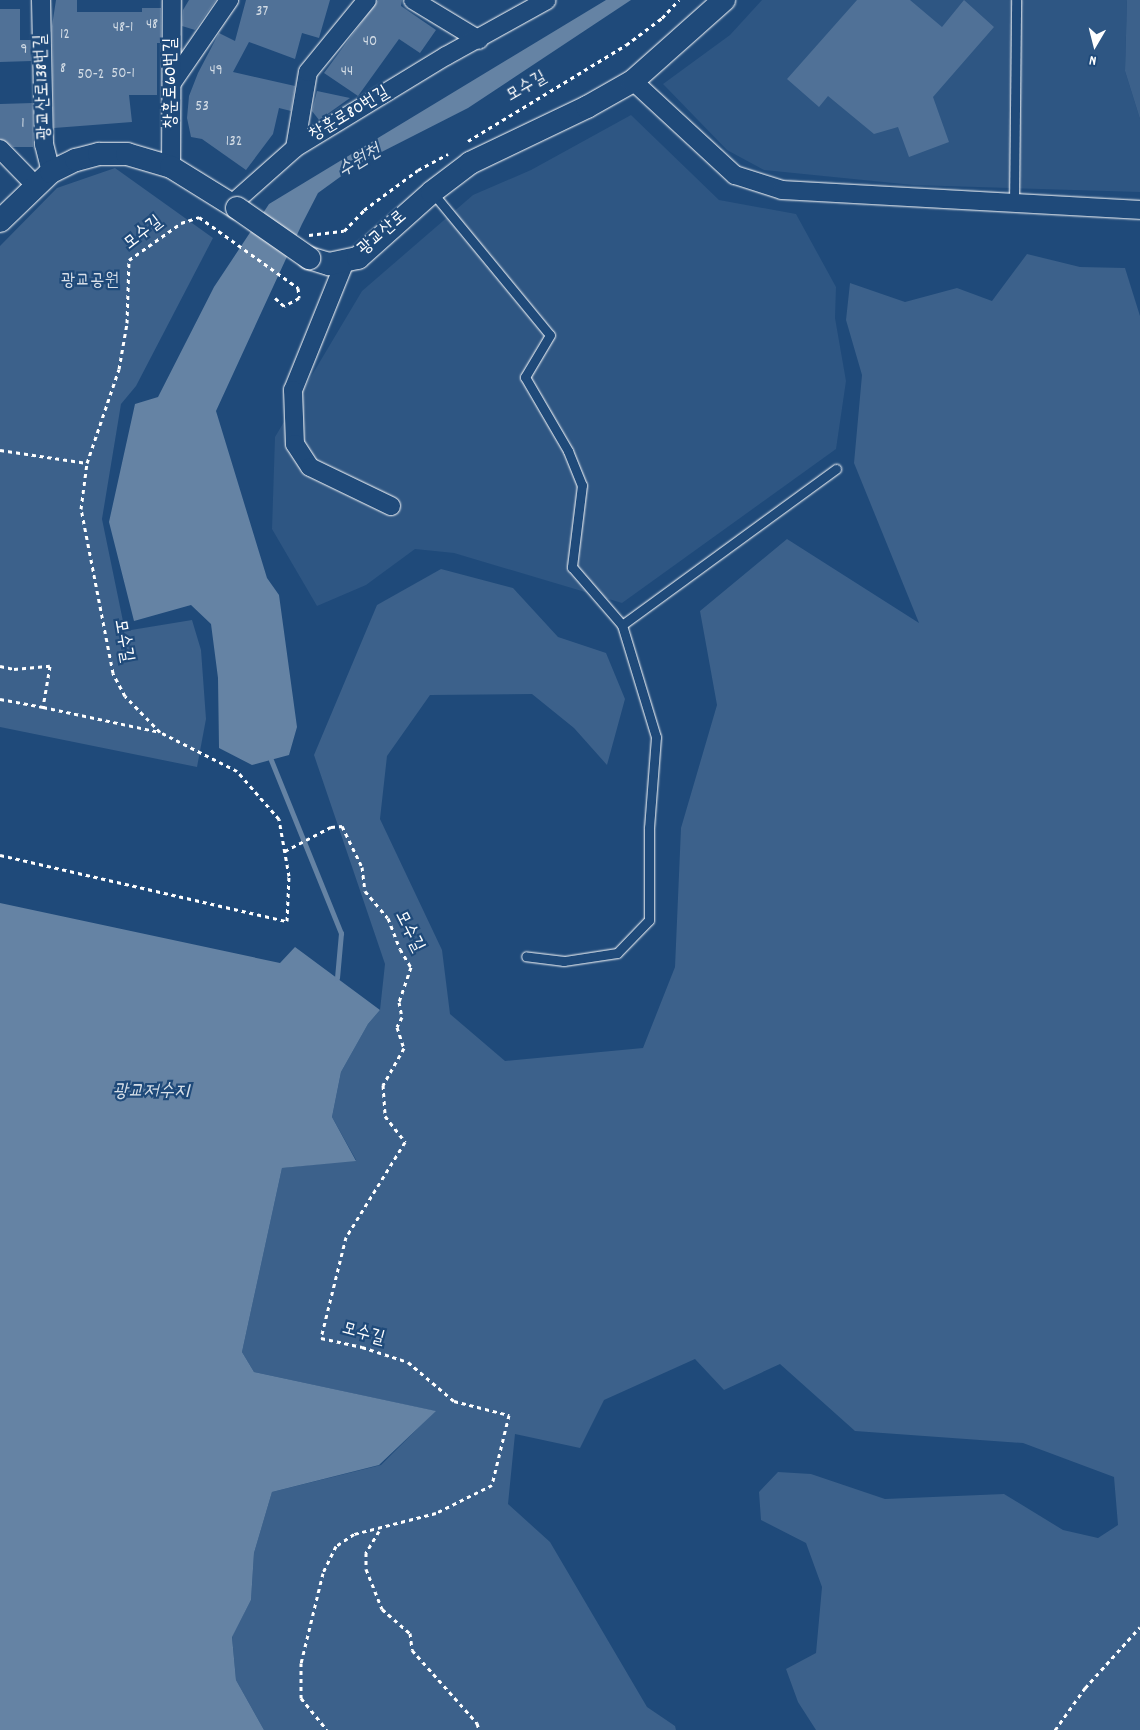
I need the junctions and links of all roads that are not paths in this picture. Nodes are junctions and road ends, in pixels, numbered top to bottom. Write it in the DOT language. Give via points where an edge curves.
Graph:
graph roads {
  1 [pos="42,0"];
  2 [pos="172,0"];
  3 [pos="229,0"];
  4 [pos="367,0"];
  5 [pos="413,0"];
  6 [pos="546,0"];
  7 [pos="724,0"];
  8 [pos="1016,0"];
  9 [pos="479,40"];
  10 [pos="633,81"];
  11 [pos="172,83"];
  12 [pos="295,148"];
  13 [pos="0,149"];
  14 [pos="171,167"];
  15 [pos="43,179"];
  16 [pos="432,192"];
  17 [pos="235,206"];
  18 [pos="1014,206"];
  19 [pos="1140,210"];
  20 [pos="0,221"];
  21 [pos="344,264"];
  22 [pos="836,468"];
  23 [pos="391,506"];
  24 [pos="622,625"];
  25 [pos="526,956"];
  1 -- 15 [label="street, 광교산로138번길"];
  2 -- 11 [label="street, 창훈로60번길"];
  3 -- 11 [label="street"];
  4 -- 12 [label="street" via="308,72"];
  5 -- 9 [label="street"];
  6 -- 9 [label="street, 창훈로80번길"];
  7 -- 10 [label="street, 광교산로"];
  8 -- 18 [label="lane"];
  9 -- 12 [label="street, 창훈로80번길" via="446,56"];
  10 -- 16 [label="street, 광교산로" via="587,107 470,163"];
  10 -- 18 [label="street" via="735,175 782,190"];
  11 -- 14 [label="street, 창훈로60번길"];
  12 -- 17 [label="street, 창훈로80번길"];
  13 -- 15 [label="street"];
  14 -- 15 [label="street, 광교산로" via="127,154 99,154 76,160"];
  14 -- 17 [label="street, 광교산로"];
  15 -- 20 [label="street, 광교산로"];
  16 -- 21 [label="street, 광교산로" via="358,258"];
  16 -- 24 [label="lane" via="550,335 524,377 568,451 582,485 572,567"];
  17 -- 21 [label="street, 광교산로, bridge" via="309,258"];
  18 -- 19 [label="street"];
  21 -- 23 [label="street" via="293,390 295,444 310,466"];
  22 -- 24 [label="lane"];
  24 -- 25 [label="lane" via="656,737 649,828 650,920 618,953 564,961"];
}
